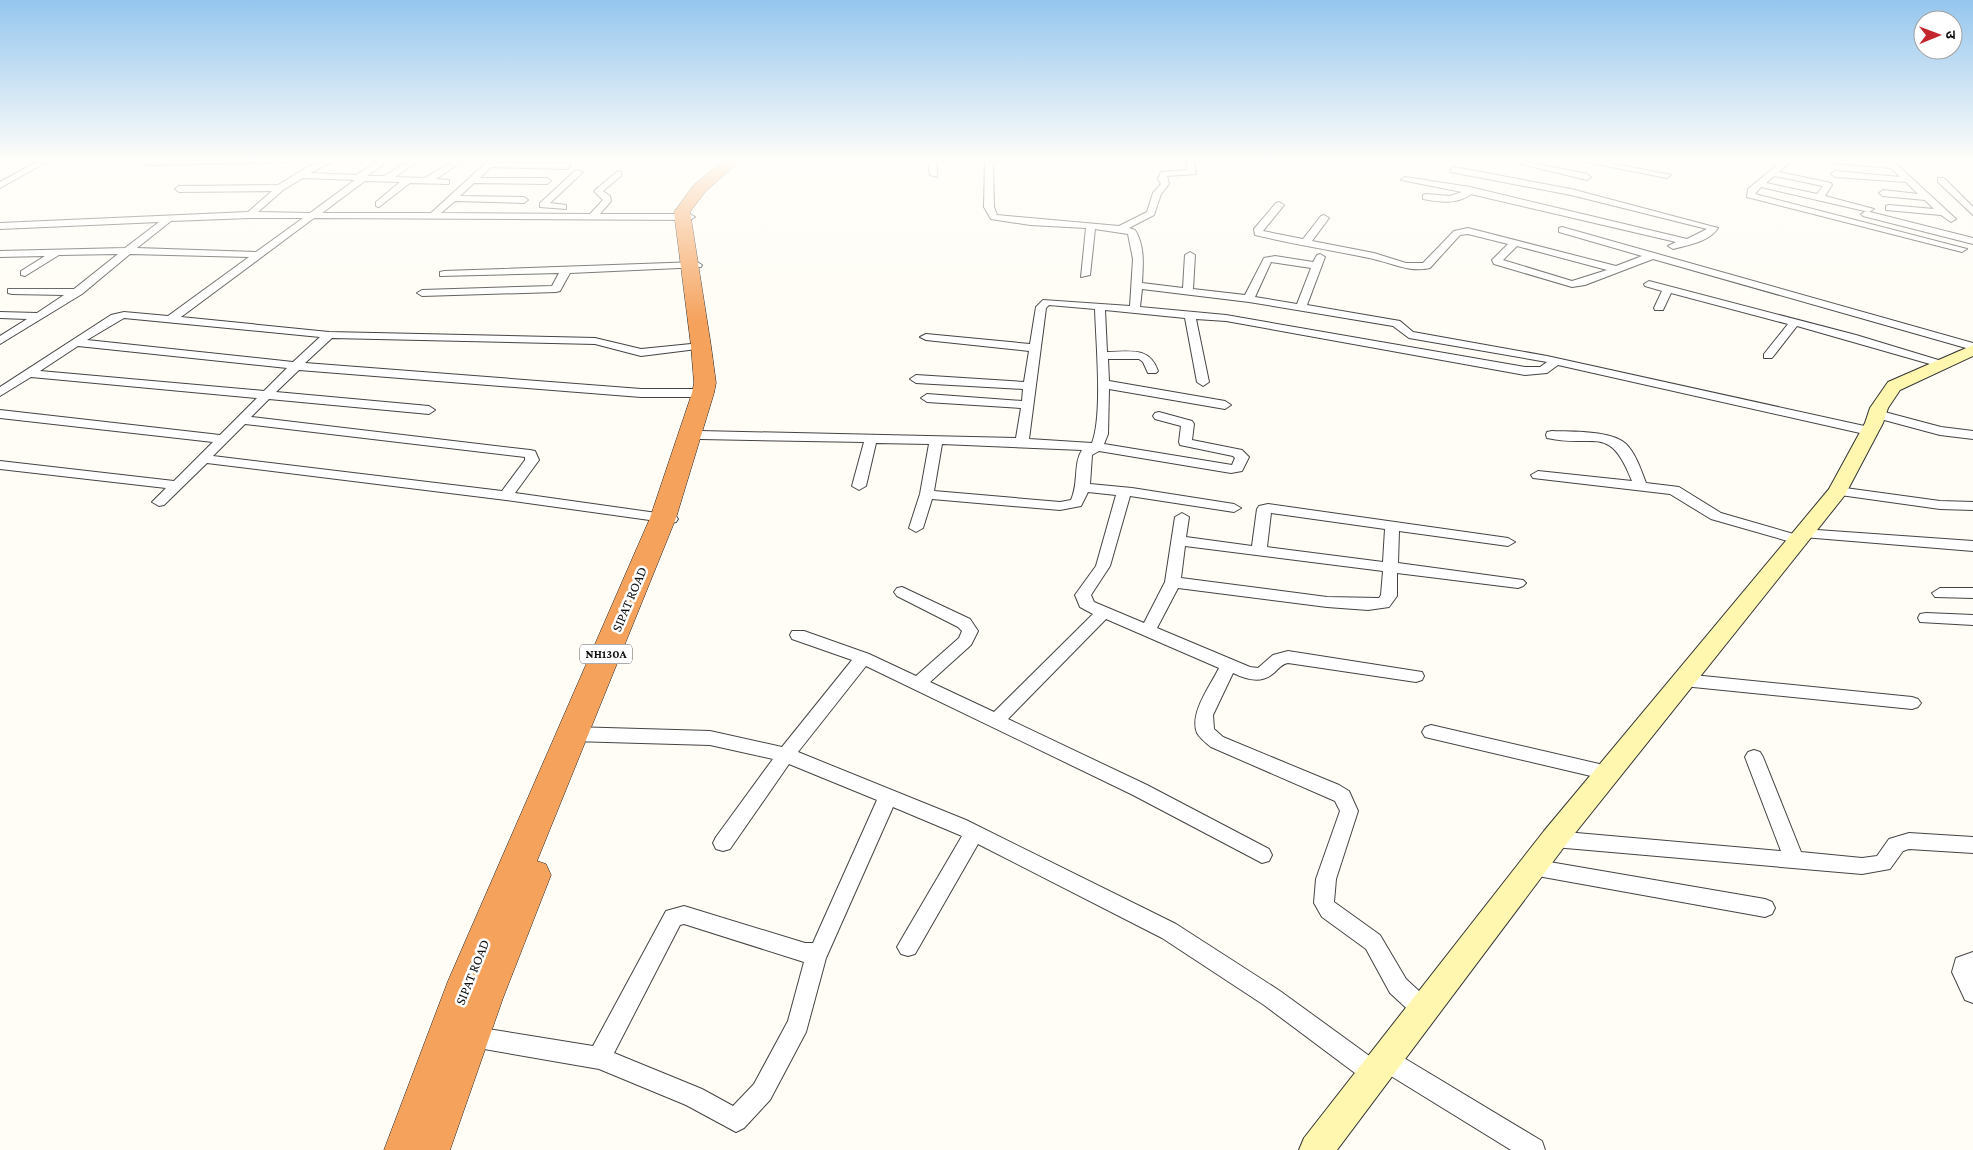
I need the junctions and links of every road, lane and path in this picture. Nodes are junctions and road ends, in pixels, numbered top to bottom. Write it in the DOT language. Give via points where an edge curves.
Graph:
graph roads {
  1 [pos="436,214"];
  2 [pos="528,214"];
  3 [pos="626,214"];
  4 [pos="688,214"];
  5 [pos="992,214"];
  6 [pos="1150,214"];
  7 [pos="1271,214"];
  8 [pos="1575,214"];
  9 [pos="1658,214"];
  10 [pos="1820,214"];
  11 [pos="1867,214"];
  12 [pos="1874,214"];
  13 [pos="1945,214"];
  14 [pos="250,215"];
  15 [pos="313,215"];
  16 [pos="434,216"];
  17 [pos="172,217"];
  18 [pos="686,217"];
  19 [pos="1324,218"];
  20 [pos="1951,219"];
  21 [pos="1860,224"];
  22 [pos="0,226"];
  23 [pos="1091,226"];
  24 [pos="1122,228"];
  25 [pos="1562,230"];
  26 [pos="1684,241"];
  27 [pos="1973,241"];
  28 [pos="1305,243"];
  29 [pos="1514,244"];
  30 [pos="1673,246"];
  31 [pos="1324,247"];
  32 [pos="1962,249"];
  33 [pos="128,250"];
  34 [pos="58,252"];
  35 [pos="0,254"];
  36 [pos="258,255"];
  37 [pos="1190,255"];
  38 [pos="1651,256"];
  39 [pos="693,265"];
  40 [pos="1317,266"];
  41 [pos="566,270"];
  42 [pos="1616,270"];
  43 [pos="491,272"];
  44 [pos="25,273"];
  45 [pos="444,274"];
  46 [pos="1086,275"];
  47 [pos="1649,284"];
  48 [pos="1136,285"];
  49 [pos="1668,289"];
  50 [pos="1188,290"];
  51 [pos="12,291"];
  52 [pos="477,291"];
  53 [pos="78,292"];
  54 [pos="422,293"];
  55 [pos="1249,299"];
  56 [pos="1100,307"];
  57 [pos="1301,307"];
  58 [pos="1659,308"];
  59 [pos="1135,310"];
  60 [pos="1190,314"];
  61 [pos="0,315"];
  62 [pos="41,316"];
  63 [pos="170,320"];
  64 [pos="1795,322"];
  65 [pos="330,335"];
  66 [pos="926,337"];
  67 [pos="1424,338"];
  68 [pos="0,341"];
  69 [pos="75,342"];
  70 [pos="701,346"];
  71 [pos="1035,348"];
  72 [pos="1973,348"];
  73 [pos="1419,352"];
  74 [pos="1102,355"];
  75 [pos="1768,356"];
  76 [pos="1556,361"];
  77 [pos="1941,364"];
  78 [pos="297,366"];
  79 [pos="1152,370"];
  80 [pos="28,373"];
  81 [pos="916,379"];
  82 [pos="1202,382"];
  83 [pos="1103,384"];
  84 [pos="1029,386"];
  85 [pos="0,392"];
  86 [pos="703,393"];
  87 [pos="266,395"];
  88 [pos="927,398"];
  89 [pos="1026,405"];
  90 [pos="1225,406"];
  91 [pos="429,410"];
  92 [pos="0,414"];
  93 [pos="1159,416"];
  94 [pos="243,420"];
  95 [pos="1873,422"];
  96 [pos="700,435"];
  97 [pos="1552,435"];
  98 [pos="1973,435"];
  99 [pos="224,439"];
  100 [pos="870,439"];
  101 [pos="936,440"];
  102 [pos="1022,442"];
  103 [pos="1097,447"];
  104 [pos="204,459"];
  105 [pos="0,465"];
  106 [pos="1538,475"];
  107 [pos="177,485"];
  108 [pos="859,486"];
  109 [pos="1640,486"];
  110 [pos="1083,488"];
  111 [pos="1838,491"];
  112 [pos="1124,492"];
  113 [pos="927,494"];
  114 [pos="506,496"];
  115 [pos="159,502"];
  116 [pos="1973,506"];
  117 [pos="1234,508"];
  118 [pos="1182,517"];
  119 [pos="668,519"];
  120 [pos="1392,526"];
  121 [pos="916,528"];
  122 [pos="1800,536"];
  123 [pos="1179,541"];
  124 [pos="1508,542"];
  125 [pos="1973,546"];
  126 [pos="1259,552"];
  127 [pos="1390,567"];
  128 [pos="1173,582"];
  129 [pos="1518,583"];
  130 [pos="902,592"];
  131 [pos="1940,593"];
  132 [pos="1973,594"];
  133 [pos="1105,612"];
  134 [pos="1926,618"];
  135 [pos="1972,621"];
  136 [pos="1147,632"];
  137 [pos="798,635"];
  138 [pos="862,658"];
  139 [pos="1229,665"];
  140 [pos="1416,676"];
  141 [pos="1683,680"];
  142 [pos="918,684"];
  143 [pos="1912,703"];
  144 [pos="996,721"];
  145 [pos="1431,732"];
  146 [pos="581,734"];
  147 [pos="786,755"];
  148 [pos="1754,757"];
  149 [pos="1608,773"];
  150 [pos="888,796"];
  151 [pos="974,833"];
  152 [pos="1554,839"];
  153 [pos="723,843"];
  154 [pos="1973,845"];
  155 [pos="1262,855"];
  156 [pos="1794,860"];
  157 [pos="1532,867"];
  158 [pos="1764,908"];
  159 [pos="908,947"];
  160 [pos="816,954"];
  161 [pos="1973,962"];
  162 [pos="1973,993"];
  163 [pos="1424,1010"];
  164 [pos="469,1037"];
  165 [pos="599,1058"];
  166 [pos="1381,1067"];
  167 [pos="406,1150"];
  168 [pos="428,1150"];
  169 [pos="1316,1150"];
  170 [pos="1533,1150"];
  1 -- 16 [label="street"];
  2 -- 16 [label="street"];
  3 -- 18 [label="street"];
  4 -- 18 [label="highway"];
  5 -- 23 [label="street" via="994,217"];
  6 -- 24 [label="street"];
  7 -- 28 [label="street" via="1258,233"];
  8 -- 26 [label="street"];
  9 -- 26 [label="street" via="1714,230 1708,236"];
  10 -- 21 [label="street"];
  11 -- 21 [label="street"];
  12 -- 27 [label="street"];
  13 -- 20 [label="street"];
  14 -- 15 [label="street"];
  14 -- 17 [label="street"];
  15 -- 16 [label="street"];
  15 -- 36 [label="street"];
  17 -- 22 [label="street"];
  17 -- 33 [label="street"];
  18 -- 39 [label="highway, SIPAT ROAD / NH130A"];
  19 -- 28 [label="street"];
  21 -- 32 [label="street"];
  23 -- 24 [label="street"];
  23 -- 46 [label="street"];
  24 -- 48 [label="street" via="1132,232 1136,243"];
  25 -- 38 [label="street"];
  26 -- 30 [label="street"];
  28 -- 31 [label="street"];
  29 -- 31 [label="street" via="1474,232 1460,232 1426,266 1420,268"];
  29 -- 42 [label="street"];
  29 -- 42 [label="street" via="1498,262 1564,283 1582,283"];
  31 -- 40 [label="street"];
  33 -- 34 [label="street"];
  33 -- 36 [label="street"];
  33 -- 53 [label="street"];
  34 -- 35 [label="street"];
  34 -- 44 [label="street"];
  36 -- 63 [label="street"];
  37 -- 50 [label="street"];
  38 -- 42 [label="street"];
  38 -- 72 [label="street"];
  39 -- 41 [label="street"];
  39 -- 70 [label="highway, SIPAT ROAD / NH130A"];
  39 -- 96 [label="highway, SIPAT ROAD / NH130A" via="712,349 711,399"];
  40 -- 55 [label="street" via="1267,260"];
  40 -- 57 [label="street"];
  41 -- 43 [label="street"];
  41 -- 52 [label="street" via="556,289"];
  43 -- 45 [label="street"];
  43 -- 52 [label="street"];
  47 -- 49 [label="street"];
  48 -- 50 [label="street"];
  48 -- 59 [label="street"];
  49 -- 58 [label="street"];
  49 -- 64 [label="street"];
  50 -- 55 [label="street"];
  51 -- 53 [label="street"];
  52 -- 54 [label="street"];
  53 -- 62 [label="street"];
  55 -- 57 [label="street"];
  56 -- 59 [label="street"];
  56 -- 71 [label="street" via="1043,304"];
  56 -- 74 [label="street"];
  57 -- 67 [label="street" via="1399,324 1406,334"];
  59 -- 60 [label="street"];
  60 -- 73 [label="street"];
  60 -- 82 [label="street"];
  61 -- 62 [label="street"];
  62 -- 68 [label="street"];
  63 -- 65 [label="street"];
  63 -- 69 [label="street" via="118,316"];
  64 -- 75 [label="street"];
  64 -- 77 [label="street"];
  65 -- 70 [label="street" via="595,341 610,342 627,351 638,352"];
  65 -- 78 [label="street"];
  66 -- 71 [label="street"];
  67 -- 73 [label="street"];
  67 -- 76 [label="street"];
  69 -- 78 [label="street"];
  69 -- 80 [label="street"];
  70 -- 86 [label="highway, SIPAT ROAD / NH130A"];
  71 -- 84 [label="street"];
  72 -- 77 [label="street"];
  73 -- 76 [label="street" via="1530,371 1543,371"];
  74 -- 79 [label="street" via="1141,356 1148,360"];
  74 -- 83 [label="street"];
  76 -- 95 [label="street"];
  77 -- 95 [label="street" via="1894,386"];
  78 -- 86 [label="street" via="642,393"];
  78 -- 87 [label="street"];
  80 -- 85 [label="street"];
  80 -- 87 [label="street"];
  81 -- 84 [label="street"];
  83 -- 90 [label="street"];
  83 -- 103 [label="street" via="1102,434"];
  84 -- 89 [label="street"];
  86 -- 119 [label="highway, SIPAT ROAD / NH130A"];
  87 -- 91 [label="street"];
  87 -- 94 [label="street"];
  88 -- 89 [label="street"];
  89 -- 102 [label="street"];
  92 -- 99 [label="street"];
  93 -- 103 [label="street" via="1188,424 1185,442 1237,453 1242,460 1237,468 1231,469"];
  94 -- 99 [label="street"];
  94 -- 114 [label="street" via="530,454 532,460"];
  95 -- 98 [label="street"];
  95 -- 111 [label="street"];
  96 -- 100 [label="street"];
  96 -- 119 [label="highway, SIPAT ROAD / NH130A"];
  97 -- 109 [label="street" via="1616,443 1625,453"];
  99 -- 104 [label="street"];
  100 -- 101 [label="street"];
  100 -- 108 [label="street"];
  101 -- 102 [label="street"];
  101 -- 113 [label="street"];
  102 -- 103 [label="street"];
  103 -- 110 [label="street" via="1087,452 1084,458"];
  104 -- 107 [label="street"];
  104 -- 114 [label="street"];
  105 -- 107 [label="street"];
  106 -- 109 [label="street"];
  107 -- 115 [label="street"];
  109 -- 122 [label="street" via="1674,490 1716,516"];
  110 -- 112 [label="street"];
  110 -- 113 [label="street" via="1076,502 1067,506"];
  111 -- 116 [label="street" via="1940,505"];
  111 -- 122 [label="street"];
  112 -- 117 [label="street"];
  112 -- 133 [label="street" via="1103,566 1083,595 1085,603"];
  113 -- 121 [label="street"];
  114 -- 119 [label="street"];
  118 -- 123 [label="street"];
  119 -- 146 [label="highway, SIPAT ROAD / NH130A"];
  120 -- 124 [label="street"];
  120 -- 126 [label="street" via="1266,508 1262,516"];
  120 -- 127 [label="street"];
  122 -- 125 [label="street"];
  122 -- 141 [label="street"];
  123 -- 126 [label="street"];
  123 -- 128 [label="street"];
  126 -- 127 [label="street"];
  127 -- 128 [label="street" via="1388,600 1378,605 1327,602"];
  127 -- 129 [label="street"];
  128 -- 136 [label="street"];
  130 -- 142 [label="street" via="964,623 970,631 965,641"];
  131 -- 132 [label="street"];
  133 -- 136 [label="street"];
  133 -- 144 [label="street"];
  134 -- 135 [label="street"];
  136 -- 139 [label="street"];
  137 -- 138 [label="street"];
  138 -- 142 [label="street"];
  138 -- 147 [label="street"];
  139 -- 140 [label="street" via="1255,675 1262,674 1279,659 1288,657"];
  139 -- 163 [label="street" via="1204,715 1206,731 1217,742 1342,796 1348,811 1326,879 1324,903 1329,911 1372,942 1398,986"];
  141 -- 143 [label="street"];
  141 -- 149 [label="street"];
  142 -- 144 [label="street"];
  144 -- 155 [label="street" via="1140,790"];
  145 -- 149 [label="street"];
  146 -- 147 [label="street" via="710,738"];
  146 -- 164 [label="highway, SIPAT ROAD / NH130A"];
  146 -- 167 [label="highway, SIPAT ROAD / NH130A" via="468,981"];
  147 -- 150 [label="street"];
  147 -- 153 [label="street"];
  148 -- 156 [label="street"];
  149 -- 152 [label="street"];
  150 -- 151 [label="street"];
  150 -- 160 [label="street" via="826,943"];
  151 -- 159 [label="street"];
  151 -- 166 [label="street" via="1168,931"];
  152 -- 156 [label="street"];
  152 -- 157 [label="street"];
  154 -- 156 [label="street" via="1909,841 1896,845 1882,863 1873,866"];
  157 -- 158 [label="street"];
  157 -- 163 [label="street"];
  160 -- 165 [label="street" via="684,916 673,917"];
  160 -- 165 [label="street" via="798,1024 762,1092 736,1120 694,1097"];
  161 -- 162 [label="street" via="1962,968"];
  163 -- 166 [label="street"];
  164 -- 165 [label="street"];
  164 -- 168 [label="highway, SIPAT ROAD / NH130A"];
  166 -- 169 [label="street"];
  166 -- 170 [label="street"];
}
